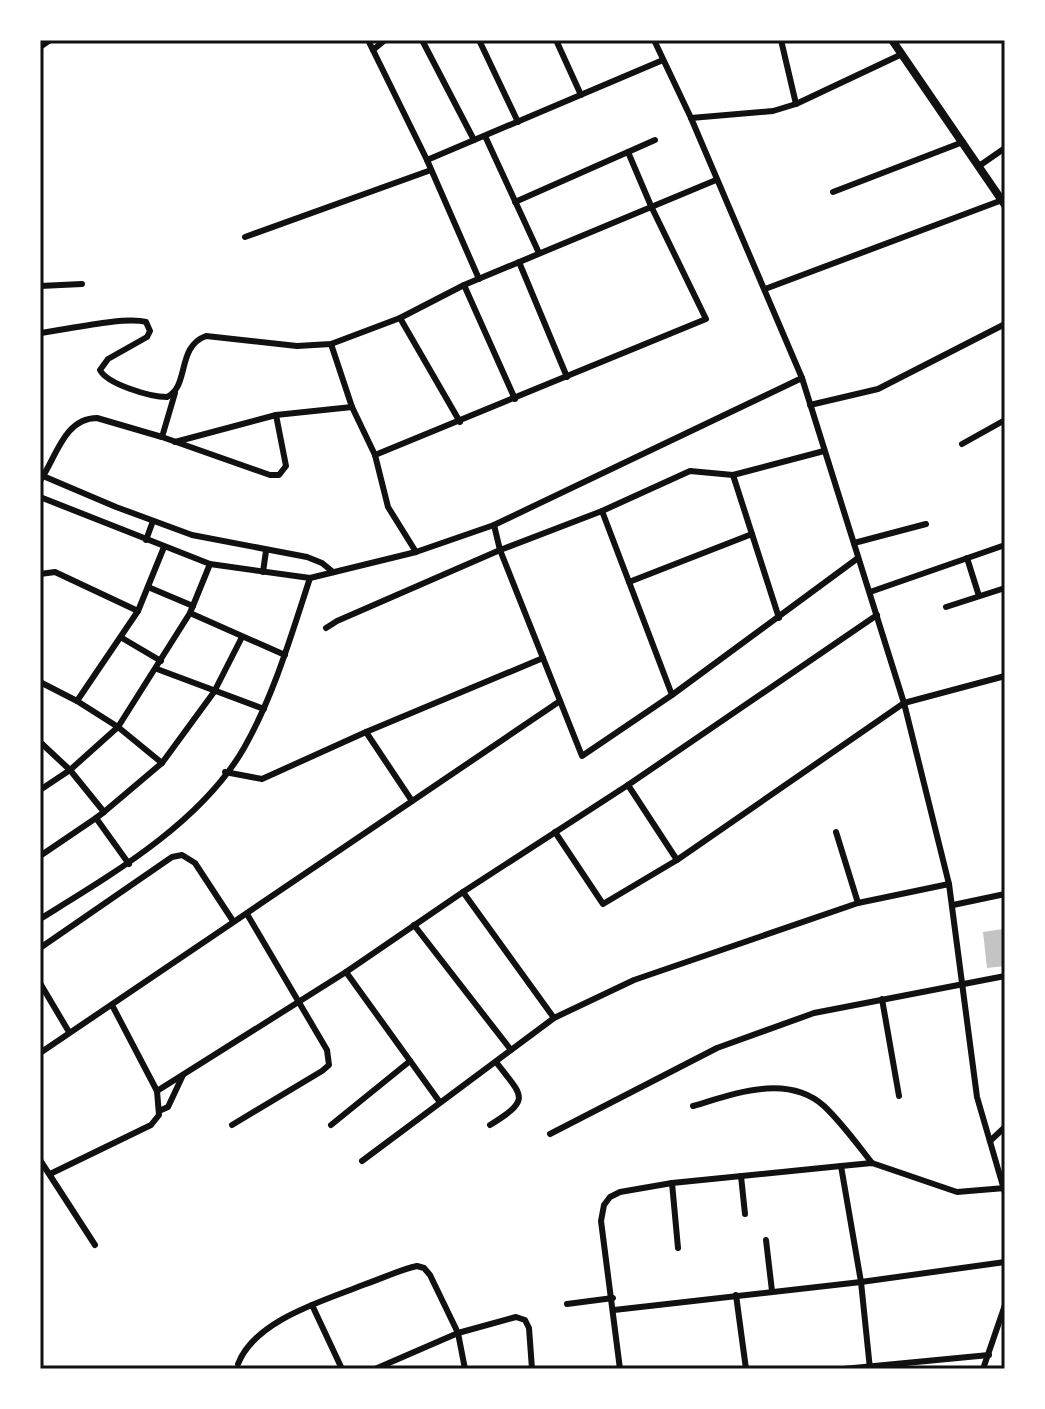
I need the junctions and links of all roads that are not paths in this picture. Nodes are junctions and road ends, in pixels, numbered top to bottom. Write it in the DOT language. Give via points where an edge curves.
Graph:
graph roads {
  1 [pos="50,40"];
  2 [pos="368,40"];
  3 [pos="385,40"];
  4 [pos="422,40"];
  5 [pos="479,40"];
  6 [pos="556,40"];
  7 [pos="654,40"];
  8 [pos="781,40"];
  9 [pos="892,40"];
  10 [pos="40,47"];
  11 [pos="373,50"];
  12 [pos="900,55"];
  13 [pos="663,60"];
  14 [pos="581,95"];
  15 [pos="796,104"];
  16 [pos="691,118"];
  17 [pos="518,122"];
  18 [pos="485,136"];
  19 [pos="474,140"];
  20 [pos="655,140"];
  21 [pos="963,142"];
  22 [pos="1005,148"];
  23 [pos="628,152"];
  24 [pos="427,160"];
  25 [pos="979,166"];
  26 [pos="431,170"];
  27 [pos="716,180"];
  28 [pos="833,192"];
  29 [pos="1004,201"];
  30 [pos="515,202"];
  31 [pos="651,206"];
  32 [pos="245,237"];
  33 [pos="539,253"];
  34 [pos="519,262"];
  35 [pos="479,279"];
  36 [pos="82,284"];
  37 [pos="464,285"];
  38 [pos="40,286"];
  39 [pos="765,289"];
  40 [pos="400,318"];
  41 [pos="1005,324"];
  42 [pos="40,333"];
  43 [pos="331,344"];
  44 [pos="567,377"];
  45 [pos="802,378"];
  46 [pos="175,393"];
  47 [pos="515,399"];
  48 [pos="810,405"];
  49 [pos="352,407"];
  50 [pos="276,415"];
  51 [pos="1005,420"];
  52 [pos="460,422"];
  53 [pos="162,437"];
  54 [pos="175,442"];
  55 [pos="962,444"];
  56 [pos="824,451"];
  57 [pos="375,455"];
  58 [pos="733,475"];
  59 [pos="41,479"];
  60 [pos="40,497"];
  61 [pos="602,511"];
  62 [pos="113,516"];
  63 [pos="926,524"];
  64 [pos="151,525"];
  65 [pos="494,525"];
  66 [pos="752,534"];
  67 [pos="146,540"];
  68 [pos="854,543"];
  69 [pos="1005,545"];
  70 [pos="164,547"];
  71 [pos="500,550"];
  72 [pos="416,552"];
  73 [pos="266,553"];
  74 [pos="858,558"];
  75 [pos="967,558"];
  76 [pos="210,564"];
  77 [pos="264,569"];
  78 [pos="333,572"];
  79 [pos="40,574"];
  80 [pos="310,578"];
  81 [pos="629,582"];
  82 [pos="148,587"];
  83 [pos="1005,588"];
  84 [pos="870,592"];
  85 [pos="979,596"];
  86 [pos="946,607"];
  87 [pos="192,609"];
  88 [pos="138,611"];
  89 [pos="877,615"];
  90 [pos="779,618"];
  91 [pos="326,628"];
  92 [pos="242,637"];
  93 [pos="122,638"];
  94 [pos="285,655"];
  95 [pos="543,658"];
  96 [pos="161,661"];
  97 [pos="157,669"];
  98 [pos="1005,676"];
  99 [pos="40,682"];
  100 [pos="214,692"];
  101 [pos="672,695"];
  102 [pos="77,701"];
  103 [pos="560,701"];
  104 [pos="904,703"];
  105 [pos="264,709"];
  106 [pos="118,727"];
  107 [pos="366,732"];
  108 [pos="40,742"];
  109 [pos="162,763"];
  110 [pos="70,770"];
  111 [pos="225,772"];
  112 [pos="628,785"];
  113 [pos="40,790"];
  114 [pos="412,801"];
  115 [pos="104,812"];
  116 [pos="96,818"];
  117 [pos="555,832"];
  118 [pos="836,832"];
  119 [pos="40,856"];
  120 [pos="677,860"];
  121 [pos="129,864"];
  122 [pos="949,884"];
  123 [pos="463,892"];
  124 [pos="1005,894"];
  125 [pos="858,903"];
  126 [pos="953,905"];
  127 [pos="247,914"];
  128 [pos="40,919"];
  129 [pos="233,921"];
  130 [pos="414,925"];
  131 [pos="40,948"];
  132 [pos="346,972"];
  133 [pos="1005,976"];
  134 [pos="40,983"];
  135 [pos="962,985"];
  136 [pos="882,999"];
  137 [pos="301,1002"];
  138 [pos="112,1005"];
  139 [pos="554,1018"];
  140 [pos="69,1032"];
  141 [pos="511,1050"];
  142 [pos="40,1053"];
  143 [pos="410,1061"];
  144 [pos="496,1062"];
  145 [pos="184,1074"];
  146 [pos="157,1091"];
  147 [pos="899,1096"];
  148 [pos="439,1101"];
  149 [pos="693,1106"];
  150 [pos="159,1111"];
  151 [pos="232,1125"];
  152 [pos="331,1125"];
  153 [pos="490,1125"];
  154 [pos="1005,1127"];
  155 [pos="550,1134"];
  156 [pos="990,1141"];
  157 [pos="40,1160"];
  158 [pos="362,1161"];
  159 [pos="872,1163"];
  160 [pos="841,1166"];
  161 [pos="50,1174"];
  162 [pos="741,1176"];
  163 [pos="672,1183"];
  164 [pos="1005,1190"];
  165 [pos="745,1214"];
  166 [pos="766,1240"];
  167 [pos="95,1245"];
  168 [pos="678,1248"];
  169 [pos="1005,1262"];
  170 [pos="861,1282"];
  171 [pos="772,1291"];
  172 [pos="736,1295"];
  173 [pos="613,1298"];
  174 [pos="567,1304"];
  175 [pos="312,1305"];
  176 [pos="1005,1305"];
  177 [pos="614,1310"];
  178 [pos="458,1333"];
  179 [pos="989,1355"];
  180 [pos="238,1364"];
  181 [pos="869,1367"];
  182 [pos="342,1369"];
  183 [pos="375,1369"];
  184 [pos="465,1369"];
  185 [pos="532,1369"];
  186 [pos="620,1369"];
  187 [pos="746,1369"];
  188 [pos="843,1369"];
  189 [pos="983,1369"];
  1 -- 10 [label="street"];
  2 -- 11 [label="street"];
  3 -- 11 [label="street"];
  4 -- 19 [label="street"];
  5 -- 17 [label="street"];
  6 -- 14 [label="street"];
  7 -- 13 [label="street"];
  8 -- 15 [label="street"];
  9 -- 12 [label="street"];
  11 -- 24 [label="street"];
  12 -- 15 [label="street"];
  12 -- 21 [label="street"];
  13 -- 14 [label="street"];
  13 -- 16 [label="street"];
  14 -- 17 [label="street"];
  15 -- 16 [label="street"];
  16 -- 27 [label="street"];
  17 -- 18 [label="street"];
  18 -- 19 [label="street"];
  18 -- 30 [label="street"];
  19 -- 24 [label="street"];
  20 -- 23 [label="street"];
  21 -- 25 [label="street"];
  21 -- 28 [label="street"];
  22 -- 25 [label="street"];
  23 -- 30 [label="street"];
  23 -- 31 [label="street"];
  24 -- 26 [label="street"];
  25 -- 29 [label="street"];
  26 -- 32 [label="street"];
  26 -- 35 [label="street"];
  27 -- 31 [label="street"];
  27 -- 39 [label="street"];
  29 -- 39 [label="street"];
  30 -- 33 [label="street"];
  31 -- 33 [label="street"];
  31 -- 44 [label="street" via="706,319"];
  33 -- 34 [label="street"];
  34 -- 35 [label="street"];
  34 -- 44 [label="street"];
  35 -- 37 [label="street"];
  36 -- 38 [label="street"];
  37 -- 40 [label="street"];
  37 -- 47 [label="street"];
  39 -- 45 [label="street"];
  40 -- 43 [label="street"];
  40 -- 52 [label="street"];
  41 -- 48 [label="street" via="878,389"];
  42 -- 46 [label="street" via="146,322 147,337 108,359 101,373 111,382 161,397"];
  43 -- 46 [label="street" via="297,346 206,336 190,347"];
  43 -- 49 [label="street"];
  44 -- 47 [label="street"];
  45 -- 48 [label="street"];
  45 -- 65 [label="street"];
  46 -- 53 [label="street"];
  47 -- 52 [label="street"];
  48 -- 56 [label="street"];
  49 -- 50 [label="street"];
  49 -- 57 [label="street"];
  50 -- 54 [label="street"];
  50 -- 54 [label="street" via="286,466 279,475"];
  51 -- 55 [label="street"];
  52 -- 57 [label="street"];
  53 -- 54 [label="street"];
  53 -- 59 [label="street" via="87,418 69,430"];
  56 -- 58 [label="street"];
  56 -- 68 [label="street"];
  57 -- 72 [label="street" via="388,507"];
  58 -- 61 [label="street" via="690,471"];
  58 -- 66 [label="street"];
  59 -- 62 [label="street"];
  60 -- 62 [label="street"];
  61 -- 71 [label="street"];
  61 -- 81 [label="street"];
  62 -- 64 [label="street"];
  62 -- 67 [label="street"];
  63 -- 68 [label="street"];
  64 -- 67 [label="street"];
  64 -- 73 [label="street"];
  65 -- 71 [label="street"];
  65 -- 72 [label="street"];
  66 -- 81 [label="street"];
  66 -- 90 [label="street"];
  67 -- 70 [label="street"];
  68 -- 74 [label="street"];
  69 -- 75 [label="street"];
  70 -- 76 [label="street"];
  70 -- 82 [label="street"];
  71 -- 91 [label="street"];
  71 -- 95 [label="street"];
  72 -- 78 [label="street"];
  73 -- 77 [label="street"];
  73 -- 78 [label="street" via="315,559"];
  74 -- 84 [label="street"];
  74 -- 90 [label="street"];
  75 -- 84 [label="street"];
  75 -- 85 [label="street"];
  76 -- 77 [label="street"];
  76 -- 87 [label="street"];
  77 -- 80 [label="street"];
  78 -- 80 [label="street"];
  79 -- 88 [label="street" via="55,572"];
  80 -- 94 [label="street"];
  81 -- 101 [label="street"];
  82 -- 87 [label="street"];
  82 -- 88 [label="street"];
  83 -- 85 [label="street"];
  84 -- 89 [label="street"];
  85 -- 86 [label="street"];
  87 -- 92 [label="street"];
  87 -- 96 [label="street"];
  88 -- 93 [label="street"];
  89 -- 104 [label="street"];
  89 -- 112 [label="street"];
  90 -- 101 [label="street"];
  92 -- 94 [label="street"];
  92 -- 100 [label="street"];
  93 -- 96 [label="street"];
  93 -- 102 [label="street"];
  94 -- 105 [label="street"];
  95 -- 103 [label="street"];
  95 -- 107 [label="street"];
  96 -- 97 [label="street"];
  97 -- 100 [label="street"];
  97 -- 106 [label="street"];
  98 -- 104 [label="street"];
  99 -- 102 [label="street"];
  100 -- 105 [label="street"];
  100 -- 109 [label="street"];
  101 -- 103 [label="street" via="582,756"];
  102 -- 106 [label="street"];
  103 -- 114 [label="street"];
  104 -- 120 [label="street"];
  104 -- 122 [label="street"];
  105 -- 111 [label="street"];
  106 -- 109 [label="street"];
  106 -- 110 [label="street"];
  107 -- 111 [label="street" via="262,779"];
  107 -- 114 [label="street"];
  108 -- 110 [label="street"];
  109 -- 115 [label="street"];
  110 -- 113 [label="street"];
  110 -- 115 [label="street"];
  111 -- 121 [label="street" via="184,818"];
  112 -- 117 [label="street"];
  112 -- 120 [label="street"];
  114 -- 127 [label="street"];
  115 -- 116 [label="street"];
  116 -- 119 [label="street"];
  116 -- 121 [label="street"];
  117 -- 120 [label="street" via="603,904"];
  117 -- 123 [label="street"];
  118 -- 125 [label="street"];
  121 -- 128 [label="street"];
  122 -- 125 [label="street"];
  122 -- 126 [label="street"];
  123 -- 130 [label="street"];
  123 -- 139 [label="street"];
  124 -- 126 [label="street"];
  125 -- 139 [label="street" via="634,980"];
  126 -- 135 [label="street"];
  127 -- 129 [label="street"];
  127 -- 137 [label="street"];
  129 -- 131 [label="street" via="195,863 182,855"];
  129 -- 138 [label="street"];
  130 -- 132 [label="street"];
  130 -- 141 [label="street"];
  132 -- 137 [label="street"];
  132 -- 143 [label="street"];
  133 -- 135 [label="street"];
  134 -- 140 [label="street"];
  135 -- 136 [label="street"];
  135 -- 156 [label="street" via="977,1097"];
  136 -- 147 [label="street"];
  136 -- 155 [label="street" via="814,1013 717,1048"];
  137 -- 145 [label="street"];
  137 -- 151 [label="street" via="327,1050 329,1065"];
  138 -- 140 [label="street"];
  138 -- 146 [label="street"];
  139 -- 141 [label="street"];
  140 -- 142 [label="street"];
  141 -- 144 [label="street"];
  143 -- 148 [label="street"];
  143 -- 152 [label="street"];
  144 -- 148 [label="street"];
  144 -- 153 [label="street" via="518,1090 520,1101"];
  145 -- 146 [label="street"];
  145 -- 150 [label="street" via="168,1107"];
  146 -- 150 [label="street"];
  148 -- 158 [label="street"];
  149 -- 159 [label="street" via="749,1090 796,1091 823,1105"];
  150 -- 161 [label="street" via="151,1125"];
  154 -- 156 [label="street"];
  156 -- 164 [label="street"];
  157 -- 161 [label="street"];
  159 -- 160 [label="street"];
  159 -- 164 [label="street" via="957,1192"];
  160 -- 162 [label="street"];
  160 -- 170 [label="street"];
  161 -- 167 [label="street"];
  162 -- 163 [label="street"];
  162 -- 165 [label="street"];
  163 -- 168 [label="street"];
  163 -- 173 [label="street" via="620,1192 604,1205 601,1221"];
  166 -- 171 [label="street"];
  169 -- 170 [label="street"];
  170 -- 171 [label="street"];
  170 -- 181 [label="street"];
  171 -- 172 [label="street"];
  172 -- 177 [label="street"];
  172 -- 187 [label="street"];
  173 -- 174 [label="street"];
  173 -- 177 [label="street"];
  175 -- 178 [label="street" via="417,1266 430,1275"];
  175 -- 180 [label="street" via="263,1333 244,1350"];
  175 -- 182 [label="street"];
  176 -- 179 [label="street"];
  177 -- 186 [label="street"];
  178 -- 183 [label="street"];
  178 -- 184 [label="street"];
  178 -- 185 [label="street" via="521,1318 529,1328"];
  179 -- 181 [label="street"];
  179 -- 189 [label="street"];
  181 -- 188 [label="street"];
}
